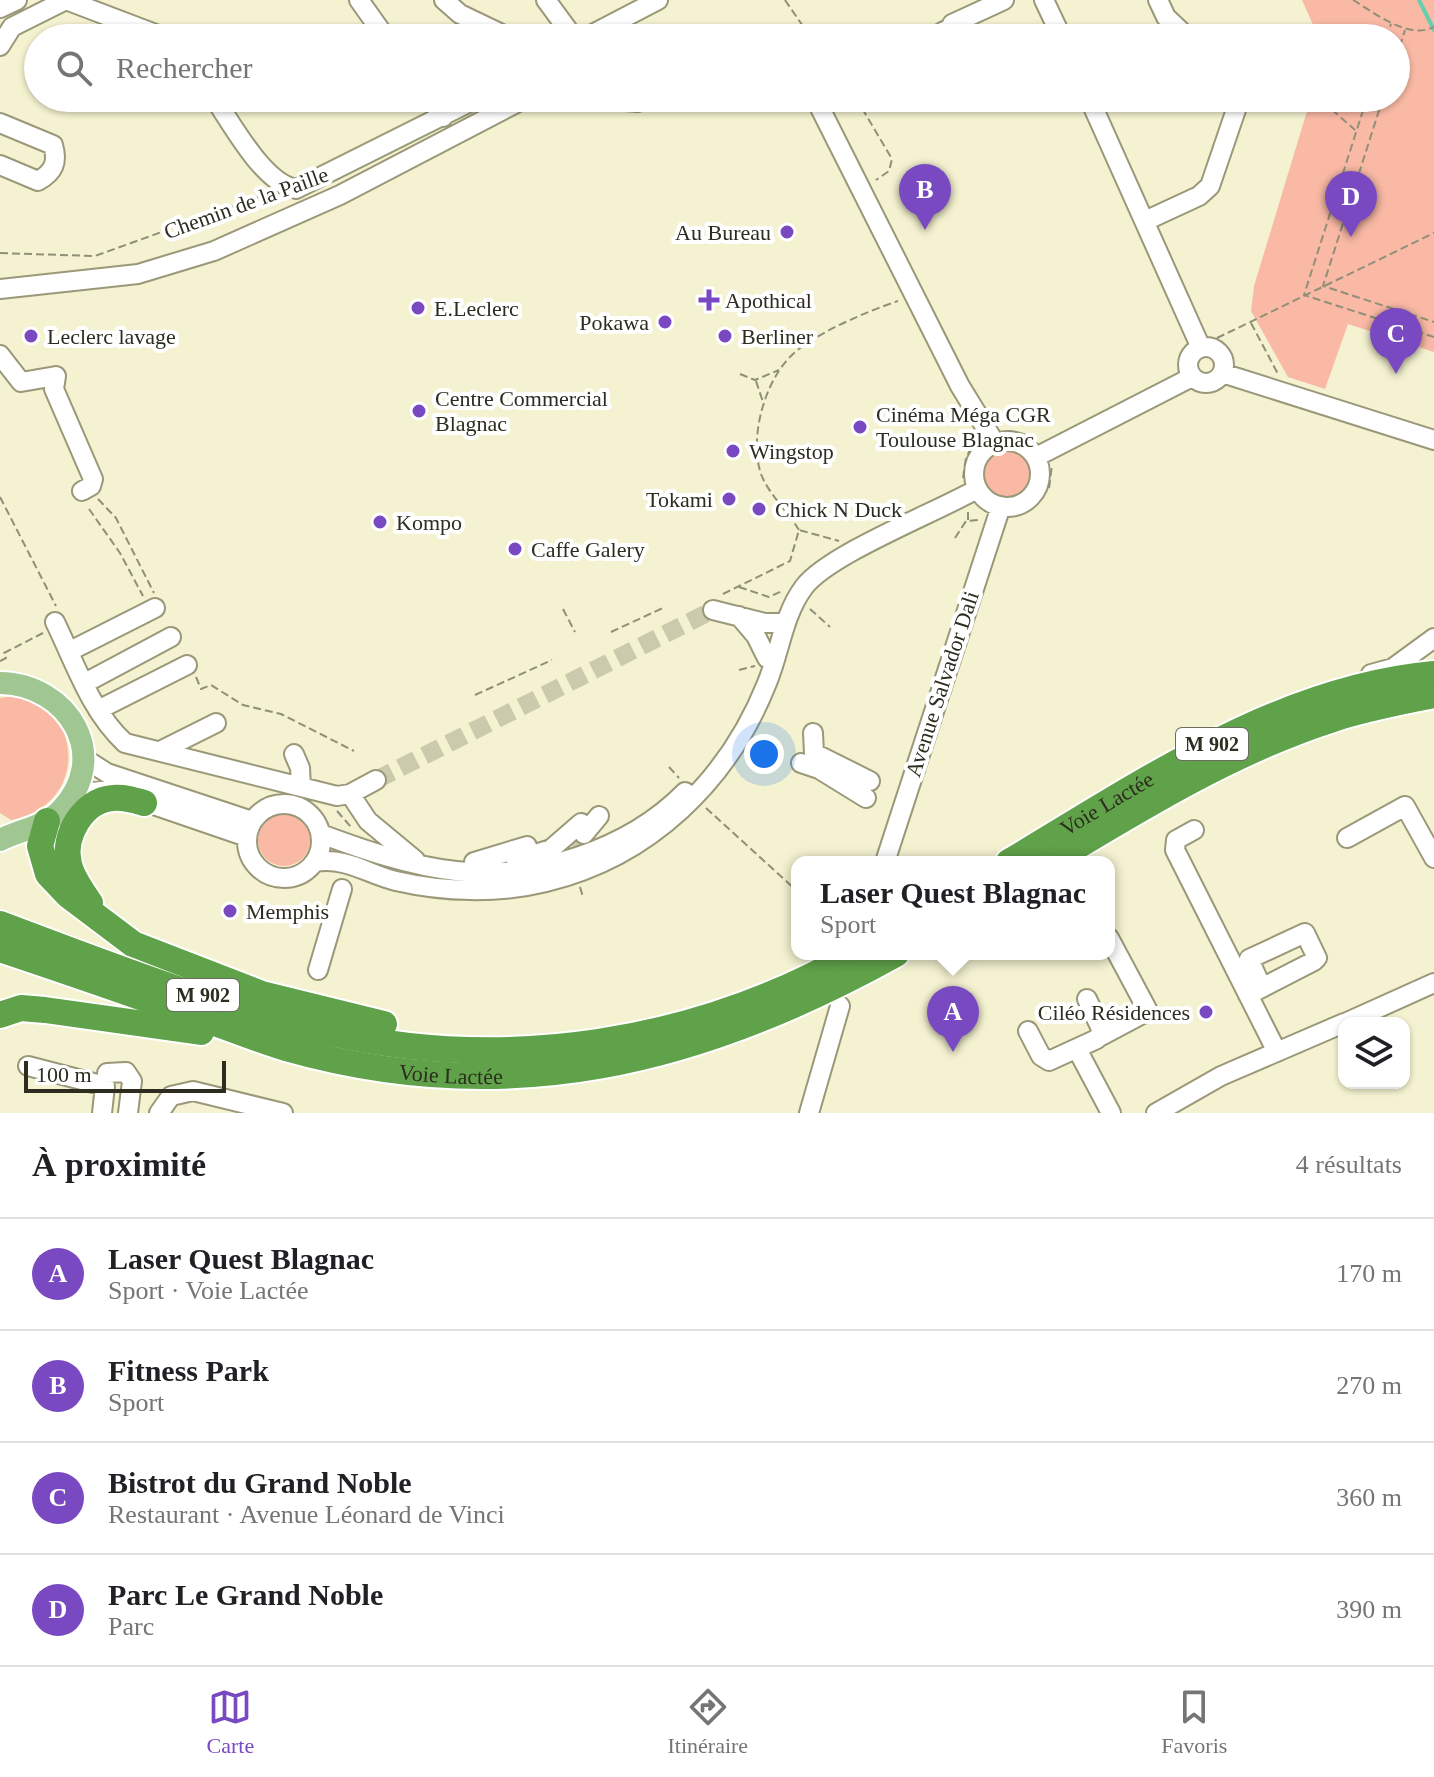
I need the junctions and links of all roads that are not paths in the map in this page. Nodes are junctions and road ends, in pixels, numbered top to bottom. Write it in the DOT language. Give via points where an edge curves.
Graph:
graph roads {
  1 [pos="17,0"];
  2 [pos="66,0"];
  3 [pos="359,0"];
  4 [pos="444,0"];
  5 [pos="546,0"];
  6 [pos="658,0"];
  7 [pos="1004,0"];
  8 [pos="1044,0"];
  9 [pos="1158,0"];
  10 [pos="0,8"];
  11 [pos="129,24"];
  12 [pos="376,24"];
  13 [pos="481,24"];
  14 [pos="564,24"];
  15 [pos="612,24"];
  16 [pos="952,24"];
  17 [pos="1055,24"];
  18 [pos="1173,24"];
  19 [pos="0,46"];
  20 [pos="224,112"];
  21 [pos="439,112"];
  22 [pos="452,112"];
  23 [pos="499,112"];
  24 [pos="822,112"];
  25 [pos="1095,112"];
  26 [pos="1235,112"];
  27 [pos="443,117"];
  28 [pos="0,123"];
  29 [pos="0,165"];
  30 [pos="1145,221"];
  31 [pos="0,289"];
  32 [pos="1209,343"];
  33 [pos="0,355"];
  34 [pos="1222,373"];
  35 [pos="1192,377"];
  36 [pos="1434,440"];
  37 [pos="995,443"];
  38 [pos="1036,457"];
  39 [pos="977,489"];
  40 [pos="87,496"];
  41 [pos="994,512"];
  42 [pos="153,604"];
  43 [pos="782,611"];
  44 [pos="739,616"];
  45 [pos="56,624"];
  46 [pos="171,637"];
  47 [pos="1434,638"];
  48 [pos="70,651"];
  49 [pos="767,658"];
  50 [pos="190,670"];
  51 [pos="1434,674"];
  52 [pos="0,677"];
  53 [pos="85,683"];
  54 [pos="1434,695"];
  55 [pos="98,710"];
  56 [pos="216,723"];
  57 [pos="813,733"];
  58 [pos="737,737"];
  59 [pos="160,751"];
  60 [pos="294,754"];
  61 [pos="82,757"];
  62 [pos="801,763"];
  63 [pos="376,780"];
  64 [pos="1137,785"];
  65 [pos="301,787"];
  66 [pos="73,794"];
  67 [pos="350,794"];
  68 [pos="687,798"];
  69 [pos="144,803"];
  70 [pos="47,821"];
  71 [pos="588,824"];
  72 [pos="249,829"];
  73 [pos="1194,830"];
  74 [pos="558,831"];
  75 [pos="321,834"];
  76 [pos="4,835"];
  77 [pos="621,837"];
  78 [pos="1347,838"];
  79 [pos="887,856"];
  80 [pos="1019,856"];
  81 [pos="1062,856"];
  82 [pos="1434,858"];
  83 [pos="315,862"];
  84 [pos="474,862"];
  85 [pos="534,868"];
  86 [pos="597,868"];
  87 [pos="413,874"];
  88 [pos="507,883"];
  89 [pos="342,889"];
  90 [pos="96,913"];
  91 [pos="0,924"];
  92 [pos="0,949"];
  93 [pos="1115,949"];
  94 [pos="841,960"];
  95 [pos="885,960"];
  96 [pos="318,970"];
  97 [pos="1431,990"];
  98 [pos="1087,999"];
  99 [pos="840,1006"];
  100 [pos="0,1015"];
  101 [pos="1360,1017"];
  102 [pos="1338,1026"];
  103 [pos="237,1030"];
  104 [pos="1028,1031"];
  105 [pos="639,1036"];
  106 [pos="1101,1036"];
  107 [pos="1077,1049"];
  108 [pos="1277,1052"];
  109 [pos="28,1066"];
  110 [pos="107,1073"];
  111 [pos="102,1113"];
  112 [pos="128,1113"];
  113 [pos="159,1113"];
  114 [pos="281,1113"];
  115 [pos="809,1113"];
  116 [pos="1111,1113"];
  117 [pos="1156,1113"];
  1 -- 10 [label="street"];
  2 -- 11 [label="street"];
  2 -- 19 [label="street" via="12,27"];
  3 -- 12 [label="street"];
  4 -- 13 [label="street"];
  5 -- 14 [label="street"];
  6 -- 15 [label="street"];
  7 -- 16 [label="street"];
  8 -- 17 [label="street"];
  9 -- 18 [label="street"];
  20 -- 27 [label="street, Chemin de la Paille" via="269,175 296,189"];
  21 -- 27 [label="street"];
  22 -- 27 [label="street, Chemin de la Paille"];
  23 -- 31 [label="street" via="340,195 214,251 138,274"];
  24 -- 37 [label="street" via="960,386"];
  25 -- 30 [label="street"];
  26 -- 30 [label="street" via="1210,186"];
  28 -- 29 [label="street" via="53,145 57,158 50,174 38,181"];
  30 -- 32 [label="street"];
  32 -- 34 [label="street" via="1220,353"];
  32 -- 35 [label="street" via="1189,359"];
  33 -- 40 [label="street" via="21,382 56,376 54,389 93,479"];
  34 -- 35 [label="street" via="1207,384"];
  34 -- 36 [label="street"];
  35 -- 38 [label="street"];
  37 -- 38 [label="street" via="1018,442"];
  37 -- 39 [label="street" via="976,462"];
  38 -- 41 [label="street" via="1040,475 1034,493"];
  39 -- 41 [label="street"];
  39 -- 43 [label="street" via="844,553"];
  41 -- 79 [label="street, Avenue Salvador Dali"];
  42 -- 48 [label="street"];
  43 -- 44 [label="street"];
  43 -- 44 [label="street" via="718,603"];
  43 -- 49 [label="street"];
  43 -- 58 [label="street" via="771,674"];
  44 -- 49 [label="street"];
  45 -- 48 [label="street"];
  46 -- 53 [label="street"];
  47 -- 64 [label="street" via="1393,668 1304,694 1229,725"];
  48 -- 53 [label="street"];
  49 -- 58 [label="street"];
  50 -- 55 [label="street"];
  51 -- 64 [label="highway, Voie Lactée / M 902" via="1337,694 1281,714"];
  52 -- 61 [label="main road" via="48,694 66,711 78,732"];
  53 -- 55 [label="street"];
  54 -- 81 [label="highway, Voie Lactée / M 902" via="1290,734 1228,761"];
  55 -- 59 [label="street" via="125,743"];
  56 -- 59 [label="street"];
  57 -- 62 [label="street" via="814,753 868,789"];
  58 -- 68 [label="street" via="715,776"];
  59 -- 65 [label="street"];
  60 -- 65 [label="street"];
  61 -- 66 [label="main road"];
  61 -- 72 [label="street" via="107,773"];
  63 -- 67 [label="street"];
  64 -- 80 [label="highway, Voie Lactée / M 902"];
  65 -- 67 [label="street"];
  66 -- 69 [label="street" via="110,790"];
  66 -- 70 [label="main road"];
  67 -- 87 [label="street"];
  68 -- 77 [label="street"];
  68 -- 86 [label="street" via="661,828"];
  69 -- 72 [label="street"];
  69 -- 90 [label="highway" via="104,799 73,828 68,861"];
  70 -- 76 [label="main road"];
  70 -- 90 [label="highway" via="40,846 48,874"];
  71 -- 84 [label="street" via="528,858"];
  72 -- 75 [label="street" via="271,806 287,804 309,813"];
  72 -- 83 [label="street" via="250,857 271,876 291,878"];
  73 -- 108 [label="street" via="1176,840 1175,850 1255,992"];
  74 -- 84 [label="street" via="521,849"];
  75 -- 83 [label="street"];
  75 -- 87 [label="street"];
  77 -- 85 [label="street"];
  77 -- 86 [label="street" via="594,858"];
  78 -- 82 [label="street" via="1405,806"];
  83 -- 87 [label="street" via="338,860"];
  84 -- 87 [label="street"];
  85 -- 87 [label="street"];
  85 -- 88 [label="street"];
  86 -- 88 [label="street" via="545,882"];
  87 -- 88 [label="street" via="458,890"];
  89 -- 96 [label="street"];
  90 -- 105 [label="highway" via="133,944 177,963 347,1017 474,1036 530,1037 630,1027"];
  91 -- 105 [label="highway, Voie Lactée / M 902" via="234,1006 327,1032 441,1048 512,1051"];
  92 -- 103 [label="highway, Voie Lactée / M 902"];
  93 -- 106 [label="street" via="1148,1011"];
  94 -- 105 [label="highway, Voie Lactée / M 902" via="781,990"];
  95 -- 103 [label="highway, Voie Lactée / M 902" via="788,1011 693,1046 620,1064 550,1073 409,1072 285,1048"];
  97 -- 101 [label="street"];
  98 -- 106 [label="street"];
  99 -- 115 [label="street"];
  100 -- 103 [label="highway" via="21,1008 226,1037"];
  102 -- 108 [label="street"];
  104 -- 107 [label="street" via="1049,1061"];
  106 -- 107 [label="street"];
  107 -- 116 [label="street"];
  108 -- 117 [label="street"];
  109 -- 111 [label="street" via="105,1086"];
  110 -- 112 [label="street" via="126,1072 132,1081"];
  113 -- 114 [label="street" via="171,1096 193,1091"];
}
